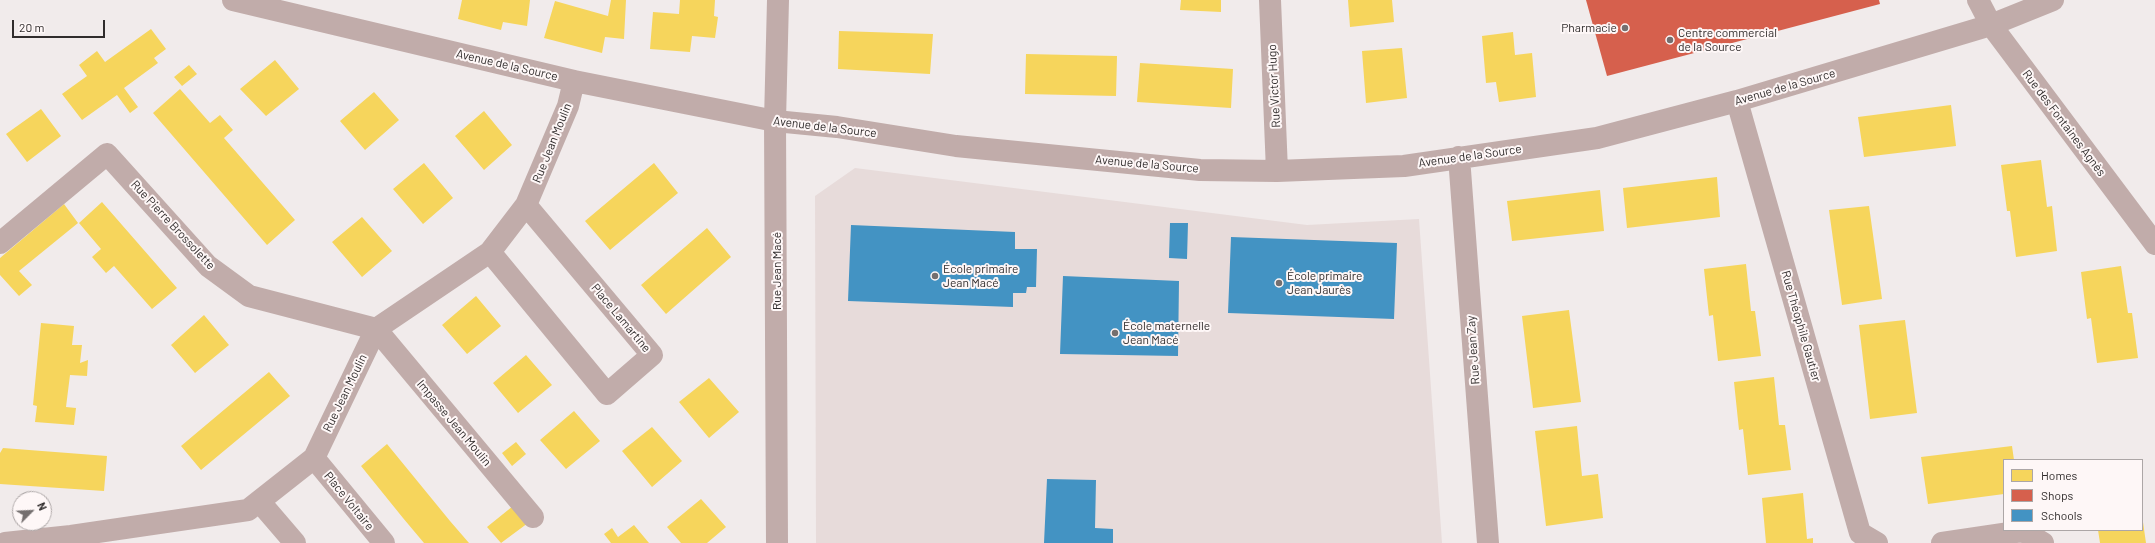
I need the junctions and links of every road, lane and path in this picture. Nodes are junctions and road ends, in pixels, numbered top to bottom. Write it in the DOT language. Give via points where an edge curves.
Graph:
graph roads {
  1 [pos="233,0"];
  2 [pos="778,0"];
  3 [pos="1270,0"];
  4 [pos="1978,0"];
  5 [pos="2053,0"];
  6 [pos="1991,25"];
  7 [pos="574,81"];
  8 [pos="1737,101"];
  9 [pos="776,121"];
  10 [pos="1459,157"];
  11 [pos="1277,171"];
  12 [pos="526,205"];
  13 [pos="0,243"];
  14 [pos="2155,244"];
  15 [pos="490,252"];
  16 [pos="376,329"];
  17 [pos="314,458"];
  18 [pos="260,501"];
  19 [pos="533,518"];
  20 [pos="71,539"];
  21 [pos="4,543"];
  22 [pos="295,543"];
  23 [pos="384,543"];
  24 [pos="777,543"];
  25 [pos="1488,543"];
  26 [pos="1877,543"];
  27 [pos="1942,543"];
  28 [pos="2043,543"];
  1 -- 7 [label="street, Avenue de la Source"];
  2 -- 9 [label="street, Rue Jean Macé"];
  3 -- 11 [label="street, Rue Victor Hugo"];
  4 -- 6 [label="street, Rue des Fontaines Agnès"];
  5 -- 6 [label="street, Avenue de la Source"];
  6 -- 8 [label="street, Avenue de la Source"];
  6 -- 14 [label="street, Rue des Fontaines Agnès"];
  7 -- 9 [label="street, Avenue de la Source"];
  7 -- 12 [label="street, Rue Jean Moulin" via="568,106"];
  8 -- 10 [label="street, Avenue de la Source" via="1597,138"];
  8 -- 26 [label="street, Rue Théophile Gautier" via="1860,533"];
  9 -- 11 [label="street, Avenue de la Source" via="837,127 964,147 1200,170"];
  9 -- 24 [label="street, Rue Jean Macé"];
  10 -- 11 [label="street, Avenue de la Source" via="1404,166"];
  10 -- 25 [label="street, Rue Jean Zay"];
  12 -- 15 [label="street, Rue Jean Moulin"];
  12 -- 15 [label="street, Place Lamartine" via="652,355 607,394"];
  13 -- 16 [label="street, Rue Pierre Brossolette" via="107,154 208,266 249,296"];
  15 -- 16 [label="street, Rue Jean Moulin"];
  16 -- 17 [label="street, Rue Jean Moulin"];
  16 -- 19 [label="street, Impasse Jean Moulin"];
  17 -- 18 [label="street, Rue Jean Moulin"];
  17 -- 23 [label="street, Place Voltaire"];
  18 -- 20 [label="street, Rue Jean Moulin" via="248,510"];
  18 -- 22 [label="street"];
  20 -- 21 [label="street, Rue Jean Moulin"];
  27 -- 28 [label="street" via="2023,531"];
}
